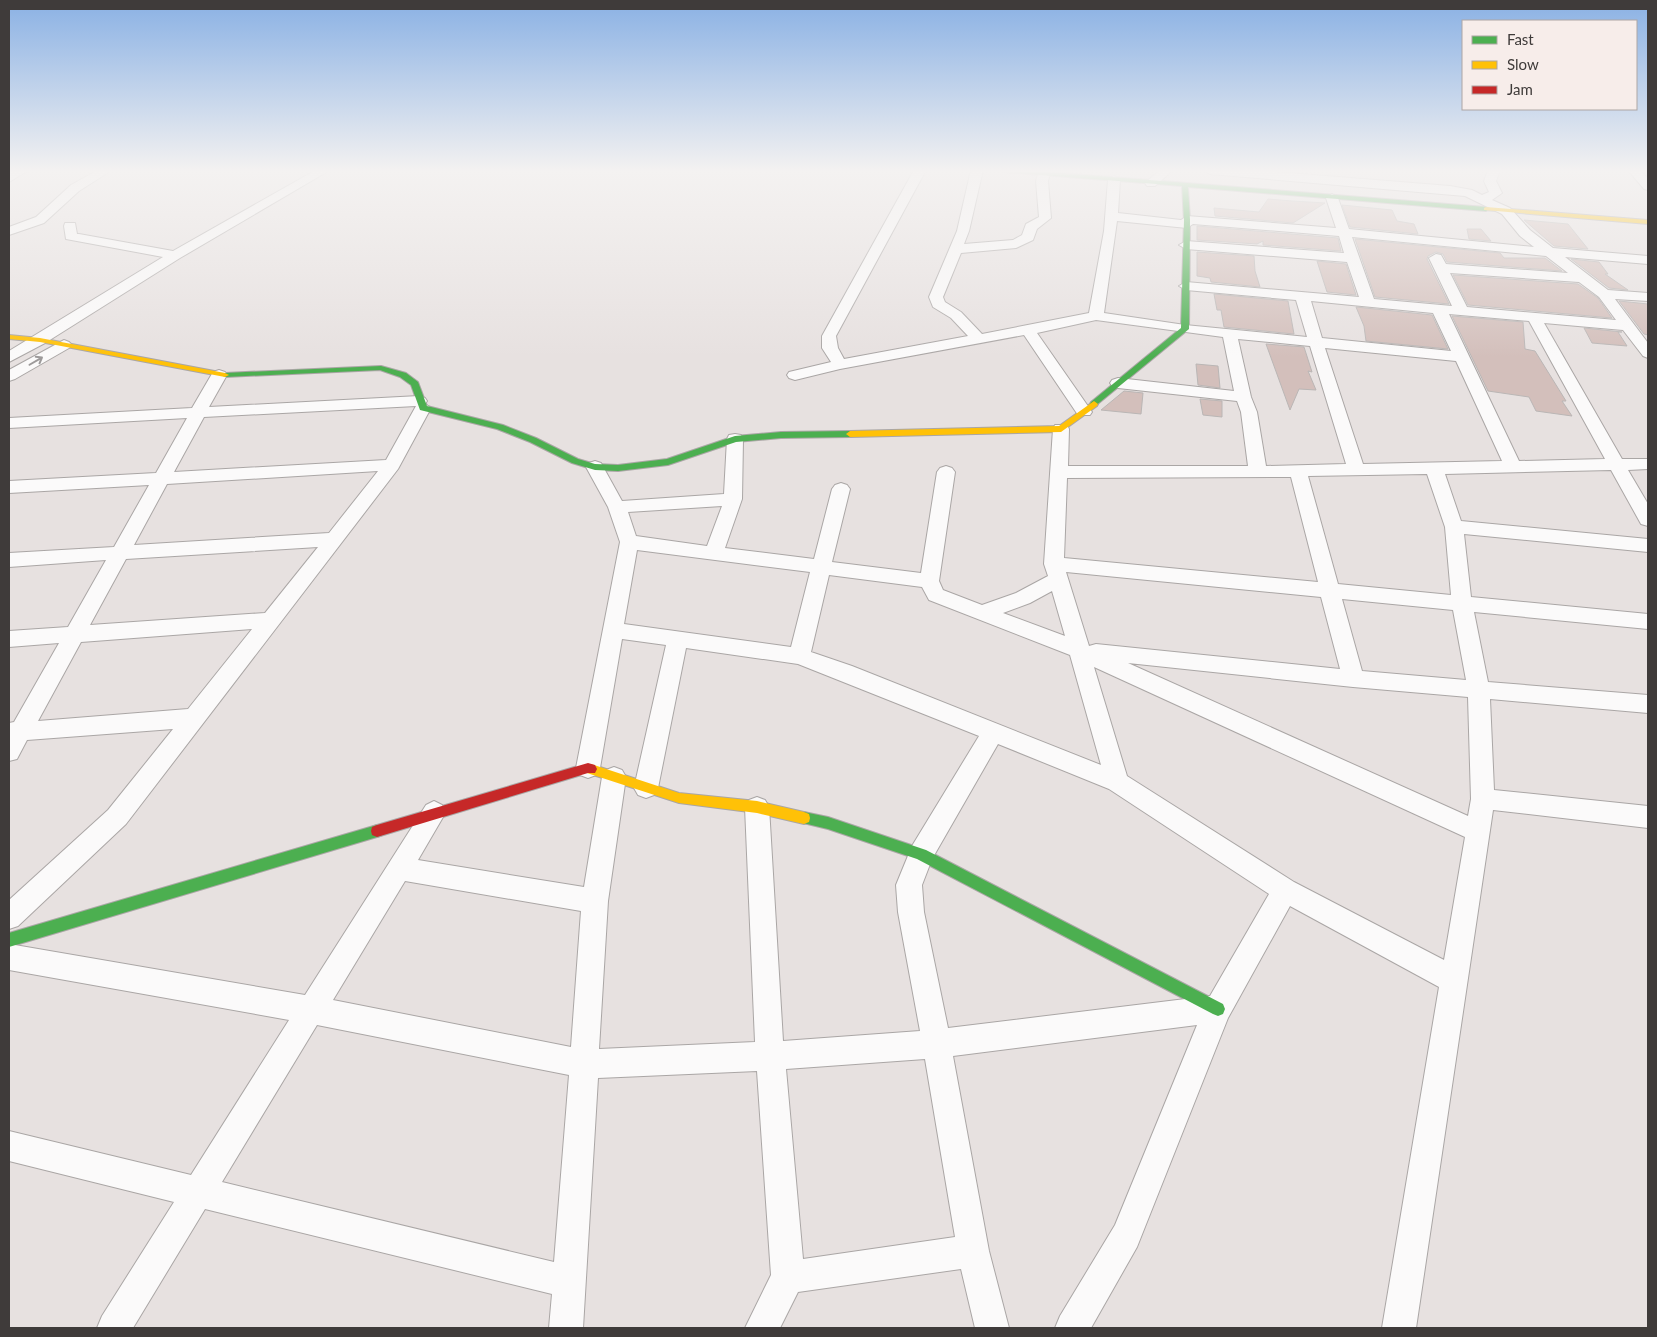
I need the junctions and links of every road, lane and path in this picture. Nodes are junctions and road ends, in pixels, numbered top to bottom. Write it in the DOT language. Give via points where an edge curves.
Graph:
graph roads {
  1 [pos="71,232"];
  2 [pos="215,232"];
  3 [pos="886,232"];
  4 [pos="962,232"];
  5 [pos="1029,232"];
  6 [pos="1108,232"];
  7 [pos="1187,232"];
  8 [pos="1343,232"];
  9 [pos="1348,232"];
  10 [pos="1524,232"];
  11 [pos="1426,238"];
  12 [pos="1186,245"];
  13 [pos="956,249"];
  14 [pos="1548,252"];
  15 [pos="175,255"];
  16 [pos="1352,258"];
  17 [pos="1648,260"];
  18 [pos="1440,268"];
  19 [pos="1586,278"];
  20 [pos="1186,286"];
  21 [pos="1604,294"];
  22 [pos="1302,297"];
  23 [pos="1648,297"];
  24 [pos="1368,303"];
  25 [pos="1439,309"];
  26 [pos="1462,311"];
  27 [pos="1096,316"];
  28 [pos="1534,318"];
  29 [pos="1185,329"];
  30 [pos="1028,330"];
  31 [pos="1230,334"];
  32 [pos="1638,334"];
  33 [pos="9,337"];
  34 [pos="979,339"];
  35 [pos="40,340"];
  36 [pos="1316,343"];
  37 [pos="64,345"];
  38 [pos="1648,353"];
  39 [pos="9,357"];
  40 [pos="1462,357"];
  41 [pos="840,364"];
  42 [pos="219,375"];
  43 [pos="9,376"];
  44 [pos="795,376"];
  45 [pos="1118,383"];
  46 [pos="1243,397"];
  47 [pos="421,404"];
  48 [pos="1084,412"];
  49 [pos="198,413"];
  50 [pos="9,423"];
  51 [pos="1060,429"];
  52 [pos="735,439"];
  53 [pos="1616,464"];
  54 [pos="1648,464"];
  55 [pos="392,465"];
  56 [pos="1513,466"];
  57 [pos="595,467"];
  58 [pos="1434,468"];
  59 [pos="1356,470"];
  60 [pos="1258,471"];
  61 [pos="1298,471"];
  62 [pos="946,472"];
  63 [pos="1058,472"];
  64 [pos="161,479"];
  65 [pos="9,486"];
  66 [pos="841,488"];
  67 [pos="732,499"];
  68 [pos="617,507"];
  69 [pos="1648,520"];
  70 [pos="1454,528"];
  71 [pos="334,539"];
  72 [pos="629,542"];
  73 [pos="1648,545"];
  74 [pos="120,553"];
  75 [pos="714,553"];
  76 [pos="9,560"];
  77 [pos="821,567"];
  78 [pos="1056,572"];
  79 [pos="929,581"];
  80 [pos="1330,591"];
  81 [pos="1462,603"];
  82 [pos="980,613"];
  83 [pos="271,620"];
  84 [pos="1648,621"];
  85 [pos="612,630"];
  86 [pos="75,634"];
  87 [pos="9,639"];
  88 [pos="678,639"];
  89 [pos="1078,650"];
  90 [pos="799,656"];
  91 [pos="1353,679"];
  92 [pos="1479,691"];
  93 [pos="1648,704"];
  94 [pos="194,718"];
  95 [pos="15,732"];
  96 [pos="993,732"];
  97 [pos="9,752"];
  98 [pos="588,768"];
  99 [pos="614,777"];
  100 [pos="1117,782"];
  101 [pos="646,788"];
  102 [pos="1483,799"];
  103 [pos="757,807"];
  104 [pos="434,812"];
  105 [pos="1648,817"];
  106 [pos="1478,832"];
  107 [pos="920,854"];
  108 [pos="400,868"];
  109 [pos="1285,890"];
  110 [pos="595,901"];
  111 [pos="9,917"];
  112 [pos="9,940"];
  113 [pos="9,957"];
  114 [pos="1454,980"];
  115 [pos="1218,1009"];
  116 [pos="312,1010"];
  117 [pos="937,1044"];
  118 [pos="770,1056"];
  119 [pos="584,1064"];
  120 [pos="9,1146"];
  121 [pos="200,1192"];
  122 [pos="974,1251"];
  123 [pos="788,1277"];
  124 [pos="570,1282"];
  125 [pos="114,1328"];
  126 [pos="566,1328"];
  127 [pos="762,1328"];
  128 [pos="992,1328"];
  129 [pos="1072,1328"];
  130 [pos="1399,1328"];
  1 -- 15 [label="street" via="71,236 78,238"];
  2 -- 15 [label="street"];
  3 -- 41 [label="street" via="829,336 830,348"];
  4 -- 13 [label="street"];
  5 -- 13 [label="street" via="1028,237 1016,244"];
  6 -- 27 [label="street"];
  7 -- 12 [label="street"];
  8 -- 16 [label="street"];
  9 -- 11 [label="street"];
  10 -- 14 [label="street"];
  11 -- 14 [label="street"];
  11 -- 18 [label="street"];
  12 -- 16 [label="street"];
  12 -- 20 [label="street"];
  13 -- 34 [label="street" via="936,297 938,304 956,315"];
  14 -- 17 [label="street"];
  14 -- 19 [label="street"];
  15 -- 35 [label="street"];
  16 -- 24 [label="street"];
  18 -- 19 [label="street"];
  18 -- 26 [label="street"];
  19 -- 21 [label="street"];
  20 -- 22 [label="street"];
  20 -- 29 [label="street"];
  21 -- 23 [label="street"];
  21 -- 32 [label="street"];
  22 -- 24 [label="street"];
  22 -- 36 [label="street"];
  24 -- 25 [label="street"];
  25 -- 26 [label="street"];
  25 -- 40 [label="street"];
  26 -- 28 [label="street"];
  27 -- 29 [label="street"];
  27 -- 30 [label="street"];
  28 -- 32 [label="street"];
  28 -- 53 [label="street"];
  29 -- 31 [label="street"];
  29 -- 45 [label="street"];
  30 -- 34 [label="street"];
  30 -- 48 [label="street"];
  31 -- 36 [label="street"];
  31 -- 46 [label="street"];
  32 -- 38 [label="street"];
  33 -- 35 [label="street"];
  34 -- 41 [label="street"];
  35 -- 37 [label="street"];
  35 -- 39 [label="street"];
  36 -- 40 [label="street"];
  36 -- 59 [label="street"];
  37 -- 42 [label="street"];
  43 -- 37 [label="street, one-way"];
  40 -- 56 [label="street"];
  41 -- 44 [label="street"];
  42 -- 47 [label="street" via="381,368 403,375 415,384"];
  42 -- 49 [label="street"];
  45 -- 46 [label="street"];
  45 -- 48 [label="street"];
  46 -- 60 [label="street" via="1249,412"];
  47 -- 49 [label="street"];
  47 -- 55 [label="street"];
  47 -- 57 [label="street" via="500,427"];
  48 -- 51 [label="street"];
  49 -- 50 [label="street"];
  49 -- 64 [label="street"];
  51 -- 52 [label="street" via="781,435"];
  51 -- 63 [label="street"];
  52 -- 57 [label="street" via="668,462 618,468"];
  52 -- 67 [label="street"];
  53 -- 54 [label="street"];
  53 -- 56 [label="street"];
  53 -- 69 [label="street"];
  55 -- 64 [label="street"];
  55 -- 71 [label="street"];
  56 -- 58 [label="street"];
  57 -- 68 [label="street"];
  58 -- 59 [label="street"];
  58 -- 70 [label="street"];
  59 -- 61 [label="street"];
  60 -- 61 [label="street"];
  60 -- 63 [label="street"];
  61 -- 80 [label="street"];
  62 -- 79 [label="street"];
  63 -- 78 [label="street"];
  64 -- 65 [label="street"];
  64 -- 74 [label="street"];
  66 -- 77 [label="street"];
  67 -- 68 [label="street"];
  67 -- 75 [label="street"];
  68 -- 72 [label="street"];
  70 -- 73 [label="street"];
  70 -- 81 [label="street"];
  71 -- 74 [label="street"];
  71 -- 83 [label="street"];
  72 -- 75 [label="street"];
  72 -- 85 [label="street"];
  74 -- 76 [label="street"];
  74 -- 86 [label="street"];
  75 -- 77 [label="street"];
  77 -- 79 [label="street"];
  77 -- 90 [label="street"];
  78 -- 80 [label="street"];
  78 -- 82 [label="street" via="1023,598"];
  78 -- 89 [label="street"];
  79 -- 82 [label="street" via="936,595"];
  80 -- 81 [label="street"];
  80 -- 91 [label="street"];
  81 -- 84 [label="street"];
  81 -- 92 [label="street"];
  82 -- 89 [label="street"];
  83 -- 86 [label="street"];
  83 -- 94 [label="street"];
  85 -- 88 [label="street"];
  85 -- 98 [label="street"];
  86 -- 87 [label="street"];
  86 -- 95 [label="street"];
  88 -- 90 [label="street"];
  88 -- 101 [label="street"];
  89 -- 91 [label="street"];
  89 -- 100 [label="street"];
  89 -- 106 [label="street"];
  90 -- 96 [label="street"];
  91 -- 92 [label="street"];
  92 -- 93 [label="street"];
  92 -- 102 [label="street"];
  94 -- 95 [label="street"];
  94 -- 111 [label="street" via="117,817"];
  95 -- 97 [label="street"];
  96 -- 100 [label="street"];
  96 -- 107 [label="street"];
  98 -- 99 [label="street"];
  98 -- 104 [label="street"];
  99 -- 101 [label="street"];
  99 -- 110 [label="street"];
  100 -- 109 [label="street"];
  101 -- 103 [label="street" via="679,798"];
  102 -- 105 [label="street"];
  102 -- 106 [label="street"];
  103 -- 107 [label="street" via="828,823"];
  103 -- 118 [label="street"];
  104 -- 108 [label="street"];
  104 -- 112 [label="street"];
  106 -- 114 [label="street"];
  107 -- 115 [label="street"];
  107 -- 117 [label="street" via="909,885 911,912"];
  108 -- 110 [label="street"];
  108 -- 116 [label="street"];
  109 -- 114 [label="street"];
  109 -- 115 [label="street"];
  110 -- 119 [label="street"];
  113 -- 116 [label="street"];
  114 -- 130 [label="street"];
  115 -- 117 [label="street"];
  115 -- 129 [label="street" via="1126,1236"];
  116 -- 119 [label="street"];
  116 -- 121 [label="street"];
  117 -- 118 [label="street"];
  117 -- 122 [label="street"];
  118 -- 119 [label="street"];
  118 -- 123 [label="street"];
  119 -- 124 [label="street"];
  120 -- 121 [label="street"];
  121 -- 124 [label="street"];
  121 -- 125 [label="street"];
  122 -- 123 [label="street"];
  122 -- 128 [label="street"];
  123 -- 127 [label="street"];
  124 -- 126 [label="street"];
}
